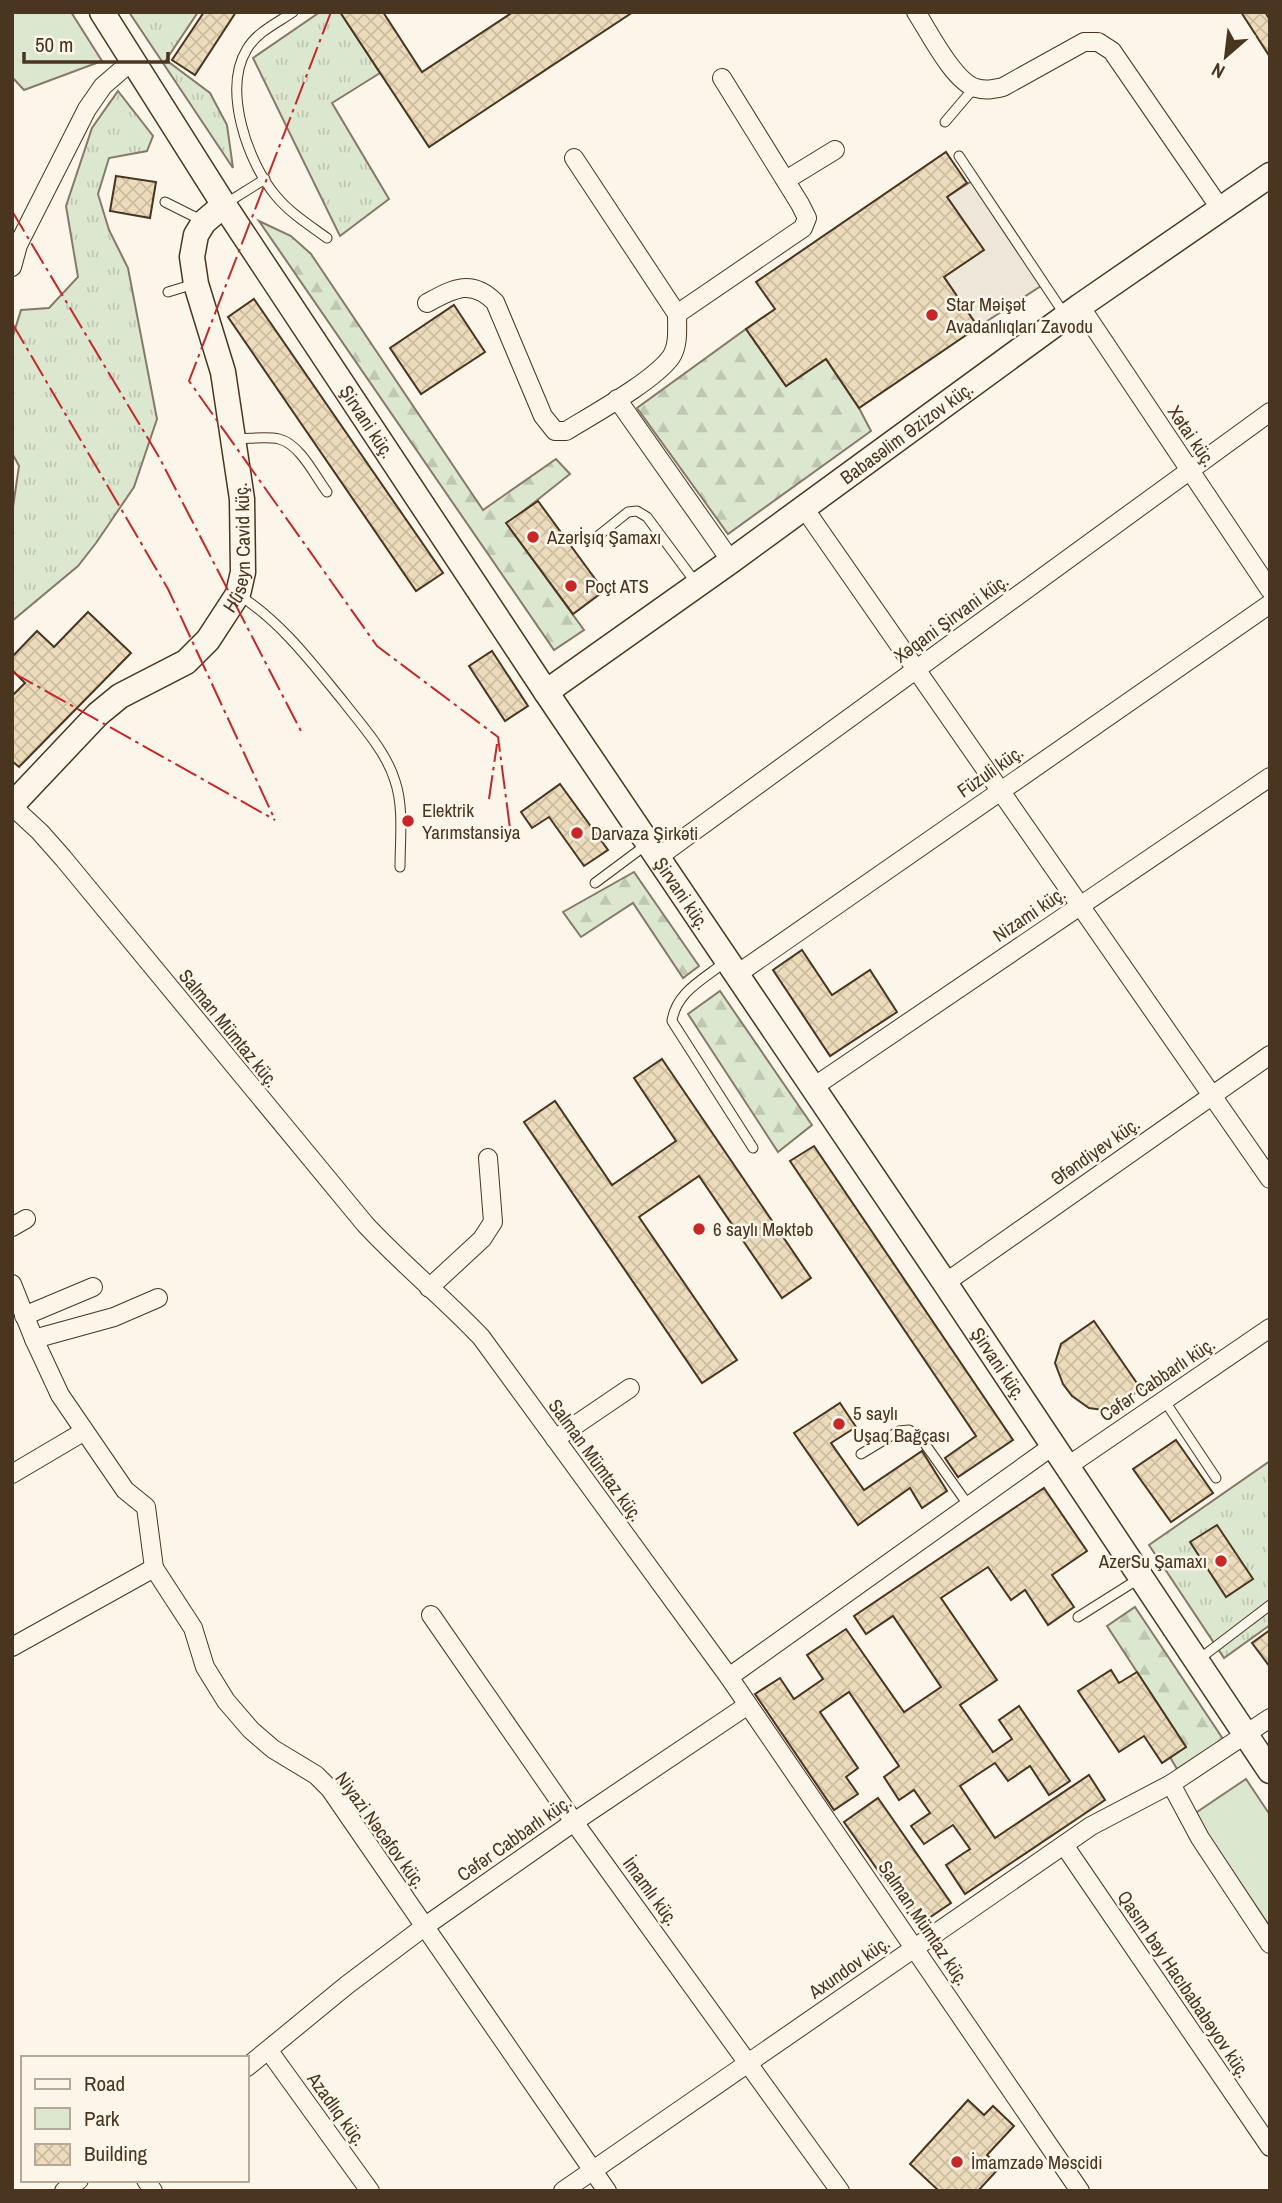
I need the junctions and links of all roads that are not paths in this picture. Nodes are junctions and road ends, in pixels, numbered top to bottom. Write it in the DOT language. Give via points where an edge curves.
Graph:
graph roads {
  1 [pos="102,12"];
  2 [pos="293,12"];
  3 [pos="916,12"];
  4 [pos="133,60"];
  5 [pos="722,79"];
  6 [pos="974,88"];
  7 [pos="945,122"];
  8 [pos="835,150"];
  9 [pos="959,156"];
  10 [pos="574,158"];
  11 [pos="1270,175"];
  12 [pos="265,179"];
  13 [pos="786,180"];
  14 [pos="165,202"];
  15 [pos="224,205"];
  16 [pos="1220,208"];
  17 [pos="204,222"];
  18 [pos="327,238"];
  19 [pos="12,267"];
  20 [pos="196,284"];
  21 [pos="169,292"];
  22 [pos="427,303"];
  23 [pos="1073,311"];
  24 [pos="677,314"];
  25 [pos="617,399"];
  26 [pos="1270,412"];
  27 [pos="233,439"];
  28 [pos="1191,472"];
  29 [pos="327,492"];
  30 [pos="804,508"];
  31 [pos="593,540"];
  32 [pos="731,561"];
  33 [pos="696,585"];
  34 [pos="1270,590"];
  35 [pos="238,594"];
  36 [pos="1270,604"];
  37 [pos="917,669"];
  38 [pos="546,692"];
  39 [pos="1270,777"];
  40 [pos="1000,790"];
  41 [pos="12,806"];
  42 [pos="652,851"];
  43 [pos="400,867"];
  44 [pos="595,883"];
  45 [pos="1079,905"];
  46 [pos="731,968"];
  47 [pos="1270,1055"];
  48 [pos="812,1087"];
  49 [pos="1212,1094"];
  50 [pos="753,1148"];
  51 [pos="488,1158"];
  52 [pos="1270,1179"];
  53 [pos="946,1283"];
  54 [pos="12,1284"];
  55 [pos="93,1287"];
  56 [pos="429,1288"];
  57 [pos="158,1298"];
  58 [pos="24,1316"];
  59 [pos="1270,1328"];
  60 [pos="34,1339"];
  61 [pos="630,1388"];
  62 [pos="1164,1400"];
  63 [pos="83,1432"];
  64 [pos="555,1439"];
  65 [pos="1054,1445"];
  66 [pos="861,1454"];
  67 [pos="1068,1466"];
  68 [pos="12,1474"];
  69 [pos="1216,1478"];
  70 [pos="969,1506"];
  71 [pos="155,1568"];
  72 [pos="1141,1577"];
  73 [pos="1270,1605"];
  74 [pos="431,1615"];
  75 [pos="1078,1618"];
  76 [pos="12,1647"];
  77 [pos="1197,1661"];
  78 [pos="729,1677"];
  79 [pos="748,1705"];
  80 [pos="1270,1718"];
  81 [pos="1246,1735"];
  82 [pos="1270,1771"];
  83 [pos="1171,1784"];
  84 [pos="574,1822"];
  85 [pos="1064,1845"];
  86 [pos="424,1927"];
  87 [pos="1270,1944"];
  88 [pos="915,1946"];
  89 [pos="270,2051"];
  90 [pos="749,2062"];
  91 [pos="248,2066"];
  92 [pos="1270,2147"];
  93 [pos="593,2170"];
  94 [pos="370,2191"];
  95 [pos="563,2191"];
  96 [pos="607,2191"];
  97 [pos="840,2191"];
  98 [pos="1080,2191"];
  1 -- 4 [label="main road, Şirvani küç."];
  2 -- 12 [label="lane" via="260,34 246,50 239,69 237,101 244,135"];
  3 -- 6 [label="street" via="961,80"];
  4 -- 15 [label="main road, Şirvani küç."];
  4 -- 19 [label="street" via="103,86 87,109 18,246"];
  5 -- 13 [label="street"];
  6 -- 7 [label="lane"];
  6 -- 16 [label="street" via="989,91 1003,87 1084,42 1098,42 1112,51"];
  8 -- 13 [label="street"];
  9 -- 23 [label="lane"];
  10 -- 24 [label="street"];
  11 -- 16 [label="main road, Babasəlim Əzizov küç."];
  12 -- 15 [label="lane"];
  12 -- 18 [label="lane" via="294,214"];
  13 -- 24 [label="street" via="807,218 803,228"];
  14 -- 17 [label="lane"];
  15 -- 17 [label="main road"];
  15 -- 38 [label="main road, Şirvani küç."];
  16 -- 23 [label="main road, Babasəlim Əzizov küç."];
  17 -- 20 [label="main road, Hüseyn Cavid küç." via="192,257"];
  20 -- 21 [label="lane"];
  20 -- 27 [label="main road, Hüseyn Cavid küç." via="223,372"];
  22 -- 25 [label="street" via="453,289 466,288 477,289 495,302 543,416 555,431 566,431"];
  23 -- 28 [label="street, Xətai küç."];
  23 -- 30 [label="main road, Babasəlim Əzizov küç."];
  24 -- 25 [label="street" via="677,340 671,357"];
  25 -- 32 [label="street"];
  26 -- 28 [label="street, Xəqani Şirvani küç."];
  27 -- 29 [label="lane" via="286,442"];
  27 -- 35 [label="main road, Hüseyn Cavid küç." via="244,540"];
  28 -- 34 [label="street, Xətai küç."];
  28 -- 37 [label="street, Xəqani Şirvani küç."];
  30 -- 32 [label="main road, Babasəlim Əzizov küç."];
  30 -- 37 [label="street"];
  31 -- 33 [label="lane" via="628,512 638,510"];
  32 -- 33 [label="main road, Babasəlim Əzizov küç."];
  33 -- 38 [label="main road, Babasəlim Əzizov küç."];
  35 -- 41 [label="main road, Hüseyn Cavid küç." via="208,640 186,662 120,696 98,714"];
  35 -- 43 [label="lane" via="290,636 388,762 396,784"];
  36 -- 40 [label="street, Füzuli küç."];
  37 -- 40 [label="street"];
  37 -- 42 [label="street, Xəqani Şirvani küç."];
  38 -- 42 [label="main road, Şirvani küç."];
  39 -- 45 [label="street, Nizami küç."];
  40 -- 45 [label="street"];
  40 -- 46 [label="street, Füzuli küç."];
  41 -- 56 [label="street, Salman Mümtaz küç." via="63,858 365,1224"];
  42 -- 44 [label="lane"];
  42 -- 46 [label="main road, Şirvani küç."];
  45 -- 48 [label="street, Nizami küç."];
  45 -- 49 [label="street"];
  46 -- 48 [label="main road, Şirvani küç."];
  46 -- 50 [label="lane" via="683,994 672,1021"];
  47 -- 49 [label="street, Əfəndiyev küç."];
  48 -- 53 [label="main road, Şirvani küç."];
  49 -- 52 [label="street"];
  49 -- 53 [label="street, Əfəndiyev küç."];
  51 -- 56 [label="street" via="493,1222 482,1239"];
  53 -- 65 [label="main road, Şirvani küç."];
  54 -- 58 [label="street, Niyazi Nəcəfov küç."];
  55 -- 58 [label="street"];
  56 -- 64 [label="street, Salman Mümtaz küç." via="481,1337"];
  57 -- 60 [label="street" via="114,1317"];
  58 -- 60 [label="street, Niyazi Nəcəfov küç."];
  59 -- 62 [label="street, Cəfər Cabbarlı küç."];
  60 -- 63 [label="street, Niyazi Nəcəfov küç."];
  61 -- 64 [label="street"];
  62 -- 67 [label="street, Cəfər Cabbarlı küç."];
  62 -- 69 [label="lane"];
  63 -- 68 [label="street"];
  63 -- 71 [label="street, Niyazi Nəcəfov küç." via="125,1490 146,1507"];
  64 -- 78 [label="street, Salman Mümtaz küç."];
  65 -- 67 [label="main road, Şirvani küç."];
  65 -- 70 [label="street"];
  66 -- 70 [label="lane" via="909,1430 920,1437"];
  67 -- 72 [label="main road, Şirvani küç."];
  70 -- 78 [label="street"];
  71 -- 76 [label="street"];
  71 -- 86 [label="street, Niyazi Nəcəfov küç." via="193,1629 205,1667 226,1700 273,1749 330,1789"];
  72 -- 75 [label="lane"];
  72 -- 77 [label="main road, Şirvani küç."];
  73 -- 77 [label="lane"];
  74 -- 84 [label="street, İmamlı küç."];
  77 -- 81 [label="main road, Şirvani küç."];
  78 -- 79 [label="street, Salman Mümtaz küç."];
  79 -- 84 [label="street, Cəfər Cabbarlı küç."];
  79 -- 88 [label="street, Salman Mümtaz küç."];
  80 -- 81 [label="street, Axundov küç."];
  81 -- 82 [label="main road, Şirvani küç."];
  81 -- 83 [label="street, Axundov küç."];
  83 -- 85 [label="street, Axundov küç."];
  83 -- 87 [label="street" via="1200,1838"];
  84 -- 86 [label="street, Cəfər Cabbarlı küç."];
  84 -- 90 [label="street, İmamlı küç."];
  85 -- 88 [label="street, Axundov küç."];
  85 -- 92 [label="street, Qasım bəy Hacıbababəyov küç."];
  86 -- 89 [label="street, Cəfər Cabbarlı küç."];
  86 -- 93 [label="street, Niyazi Nəcəfov küç."];
  88 -- 90 [label="street, Axundov küç."];
  88 -- 98 [label="street, Salman Mümtaz küç."];
  89 -- 91 [label="street, Cəfər Cabbarlı küç."];
  89 -- 94 [label="street, Azadlıq küç."];
  90 -- 93 [label="street, Axundov küç."];
  90 -- 97 [label="street, İmamlı küç."];
  93 -- 95 [label="street, Axundov küç."];
  93 -- 96 [label="street, Niyazi Nəcəfov küç."];
}
